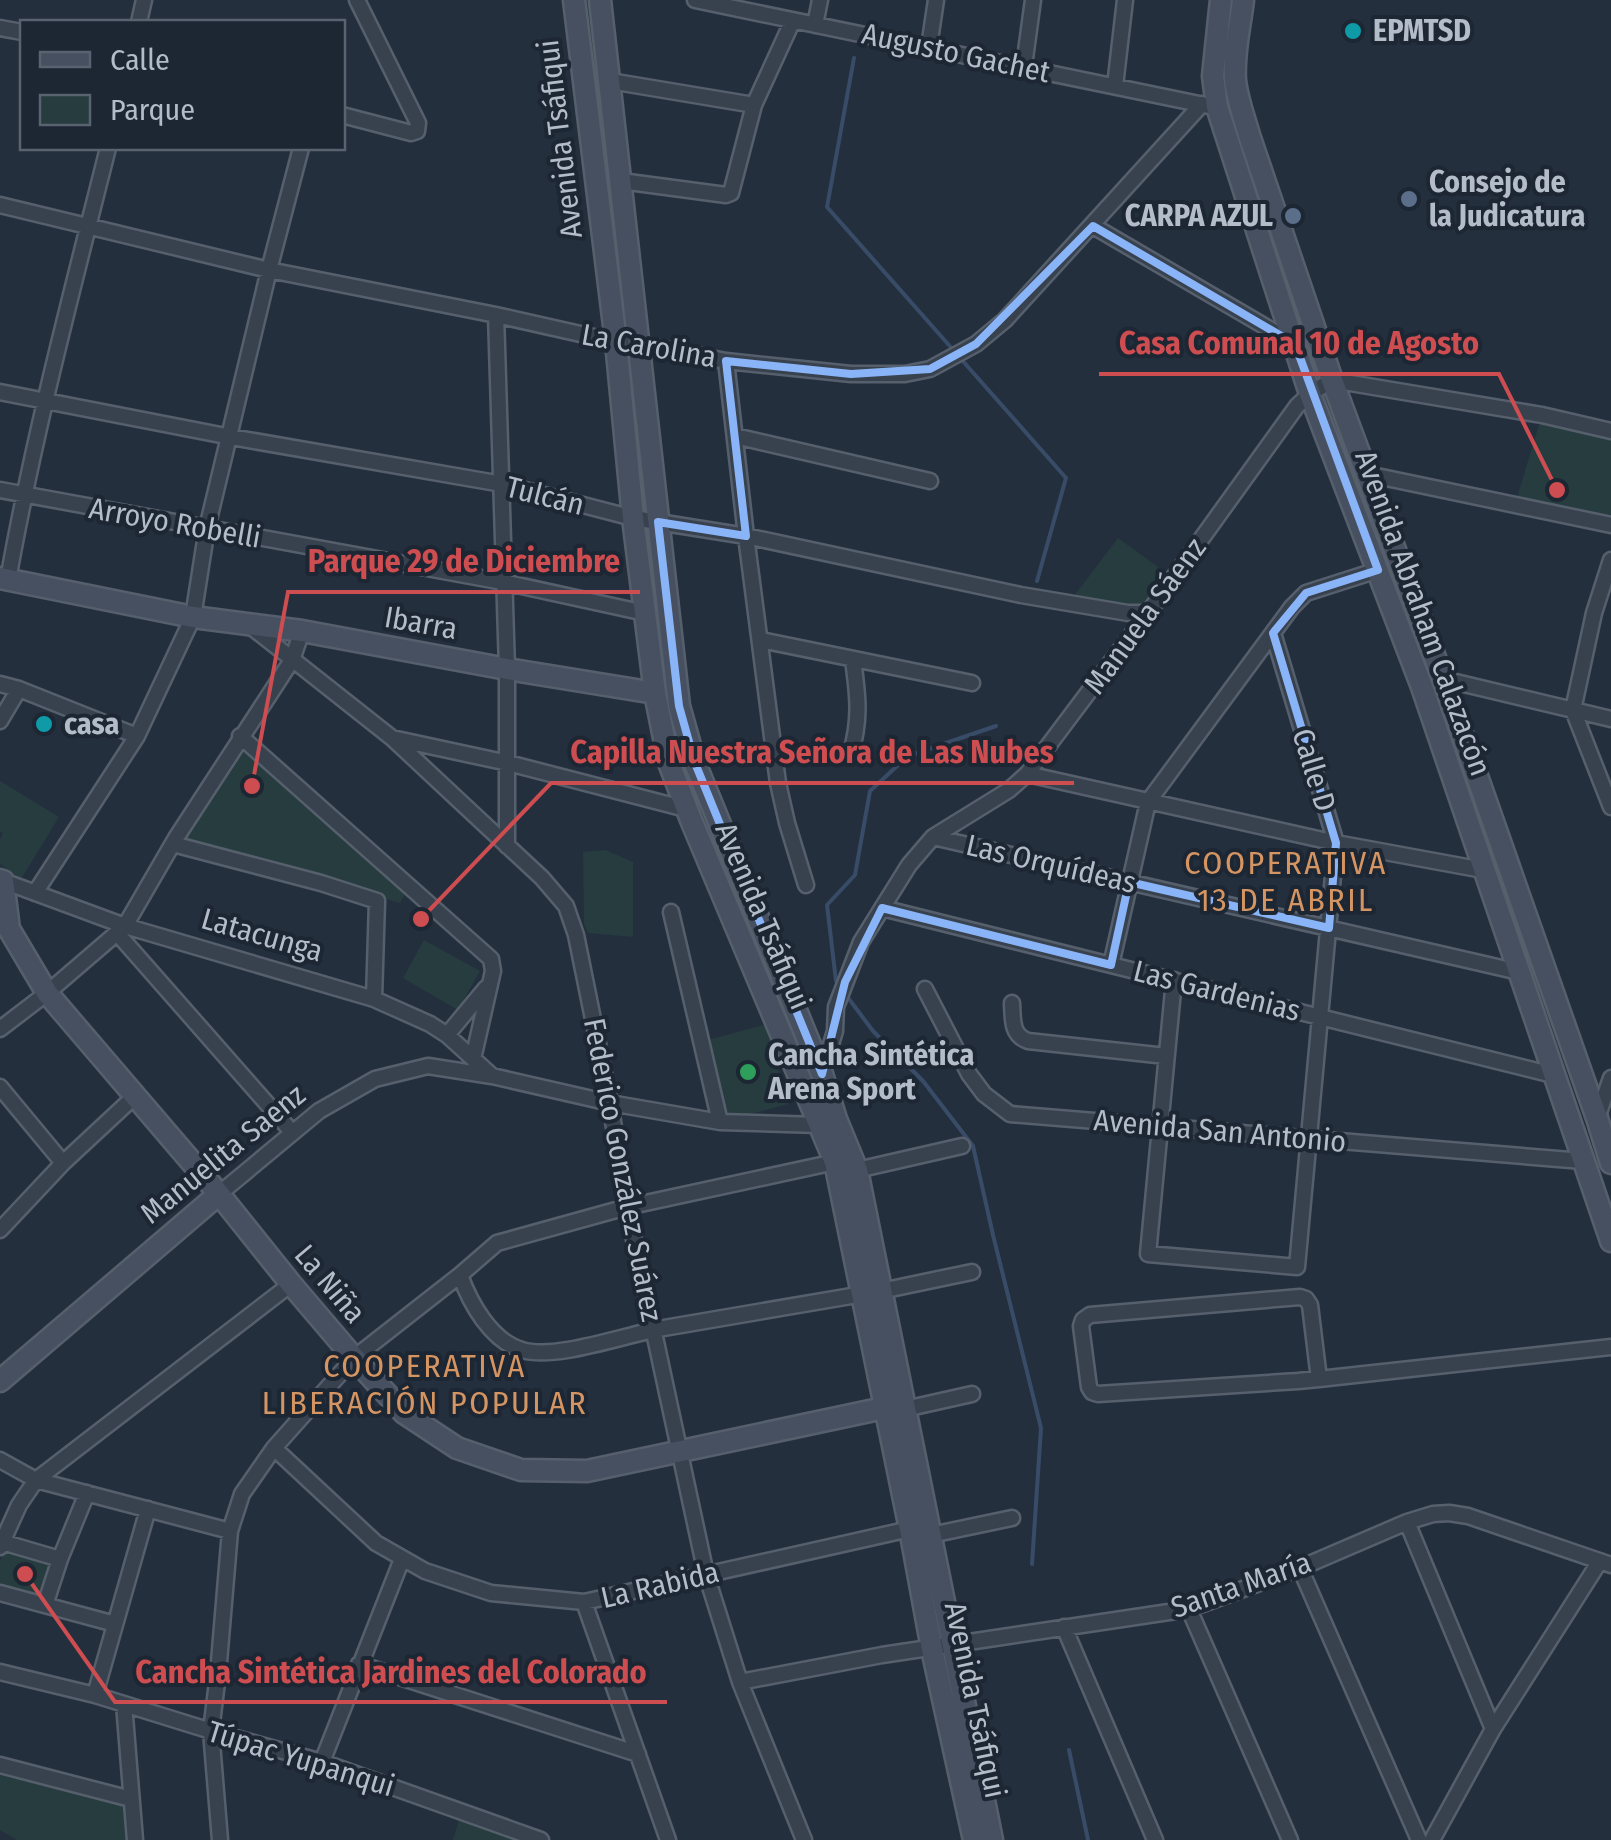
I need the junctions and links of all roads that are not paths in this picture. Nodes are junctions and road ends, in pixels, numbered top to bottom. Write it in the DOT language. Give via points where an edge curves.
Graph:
graph roads {
  1 [pos="356,0"];
  2 [pos="574,0"];
  3 [pos="600,0"];
  4 [pos="695,0"];
  5 [pos="820,0"];
  6 [pos="936,0"];
  7 [pos="1033,0"];
  8 [pos="1125,0"];
  9 [pos="1221,0"];
  10 [pos="1243,0"];
  11 [pos="793,20"];
  12 [pos="815,24"];
  13 [pos="929,46"];
  14 [pos="1024,66"];
  15 [pos="610,81"];
  16 [pos="1115,86"];
  17 [pos="754,105"];
  18 [pos="1209,106"];
  19 [pos="345,116"];
  20 [pos="108,150"];
  21 [pos="300,150"];
  22 [pos="621,181"];
  23 [pos="0,205"];
  24 [pos="89,225"];
  25 [pos="1093,226"];
  26 [pos="269,270"];
  27 [pos="496,315"];
  28 [pos="616,342"];
  29 [pos="640,344"];
  30 [pos="1295,344"];
  31 [pos="726,360"];
  32 [pos="1332,380"];
  33 [pos="0,392"];
  34 [pos="1310,394"];
  35 [pos="44,401"];
  36 [pos="1611,431"];
  37 [pos="735,436"];
  38 [pos="231,437"];
  39 [pos="1367,474"];
  40 [pos="930,481"];
  41 [pos="502,484"];
  42 [pos="0,490"];
  43 [pos="23,495"];
  44 [pos="633,518"];
  45 [pos="658,522"];
  46 [pos="1611,525"];
  47 [pos="207,528"];
  48 [pos="746,536"];
  49 [pos="1611,560"];
  50 [pos="1378,570"];
  51 [pos="4,579"];
  52 [pos="503,582"];
  53 [pos="644,613"];
  54 [pos="1148,613"];
  55 [pos="1594,613"];
  56 [pos="1611,617"];
  57 [pos="193,618"];
  58 [pos="248,624"];
  59 [pos="302,631"];
  60 [pos="1273,633"];
  61 [pos="761,640"];
  62 [pos="292,660"];
  63 [pos="852,660"];
  64 [pos="507,669"];
  65 [pos="1443,679"];
  66 [pos="972,683"];
  67 [pos="0,684"];
  68 [pos="19,689"];
  69 [pos="655,693"];
  70 [pos="1573,710"];
  71 [pos="1611,719"];
  72 [pos="0,721"];
  73 [pos="137,736"];
  74 [pos="240,736"];
  75 [pos="392,738"];
  76 [pos="850,756"];
  77 [pos="508,763"];
  78 [pos="1027,774"];
  79 [pos="1148,802"];
  80 [pos="1611,807"];
  81 [pos="686,808"];
  82 [pos="933,837"];
  83 [pos="172,844"];
  84 [pos="1336,844"];
  85 [pos="507,846"];
  86 [pos="1483,870"];
  87 [pos="2,880"];
  88 [pos="1129,882"];
  89 [pos="806,885"];
  90 [pos="35,892"];
  91 [pos="882,908"];
  92 [pos="671,912"];
  93 [pos="1329,928"];
  94 [pos="121,929"];
  95 [pos="1111,965"];
  96 [pos="1520,972"];
  97 [pos="1174,980"];
  98 [pos="489,984"];
  99 [pos="924,989"];
  100 [pos="47,993"];
  101 [pos="374,998"];
  102 [pos="1012,1002"];
  103 [pos="1320,1016"];
  104 [pos="0,1029"];
  105 [pos="447,1036"];
  106 [pos="1166,1056"];
  107 [pos="473,1059"];
  108 [pos="822,1074"];
  109 [pos="1553,1074"];
  110 [pos="492,1076"];
  111 [pos="1611,1078"];
  112 [pos="0,1088"];
  113 [pos="135,1096"];
  114 [pos="610,1103"];
  115 [pos="1597,1118"];
  116 [pos="720,1122"];
  117 [pos="818,1126"];
  118 [pos="1159,1126"];
  119 [pos="292,1132"];
  120 [pos="1308,1139"];
  121 [pos="962,1146"];
  122 [pos="1582,1161"];
  123 [pos="835,1162"];
  124 [pos="63,1163"];
  125 [pos="1611,1163"];
  126 [pos="857,1170"];
  127 [pos="219,1194"];
  128 [pos="628,1207"];
  129 [pos="0,1228"];
  130 [pos="1611,1241"];
  131 [pos="972,1272"];
  132 [pos="460,1275"];
  133 [pos="290,1284"];
  134 [pos="872,1292"];
  135 [pos="654,1330"];
  136 [pos="1611,1347"];
  137 [pos="354,1358"];
  138 [pos="1318,1379"];
  139 [pos="0,1381"];
  140 [pos="972,1394"];
  141 [pos="895,1408"];
  142 [pos="274,1448"];
  143 [pos="680,1451"];
  144 [pos="0,1460"];
  145 [pos="36,1480"];
  146 [pos="86,1493"];
  147 [pos="148,1509"];
  148 [pos="1012,1518"];
  149 [pos="1407,1522"];
  150 [pos="910,1528"];
  151 [pos="230,1532"];
  152 [pos="931,1535"];
  153 [pos="1,1545"];
  154 [pos="402,1559"];
  155 [pos="60,1560"];
  156 [pos="1606,1563"];
  157 [pos="1300,1568"];
  158 [pos="706,1574"];
  159 [pos="0,1593"];
  160 [pos="584,1602"];
  161 [pos="45,1605"];
  162 [pos="1189,1609"];
  163 [pos="116,1624"];
  164 [pos="1064,1626"];
  165 [pos="942,1647"];
  166 [pos="359,1664"];
  167 [pos="0,1672"];
  168 [pos="740,1682"];
  169 [pos="95,1695"];
  170 [pos="124,1704"];
  171 [pos="1493,1730"];
  172 [pos="211,1731"];
  173 [pos="638,1754"];
  174 [pos="322,1762"];
  175 [pos="0,1765"];
  176 [pos="131,1799"];
  177 [pos="135,1840"];
  178 [pos="220,1840"];
  179 [pos="540,1840"];
  180 [pos="668,1840"];
  181 [pos="804,1840"];
  182 [pos="974,1840"];
  183 [pos="992,1840"];
  184 [pos="1155,1840"];
  185 [pos="1290,1840"];
  186 [pos="1419,1840"];
  187 [pos="1432,1840"];
  1 -- 19 [label="street" via="417,131"];
  2 -- 28 [label="main road, Avenida Tsáfiqui"];
  3 -- 15 [label="main road, Avenida Tsáfiqui"];
  4 -- 11 [label="street, Augusto Gachet"];
  5 -- 12 [label="street"];
  6 -- 13 [label="street"];
  7 -- 14 [label="street"];
  8 -- 16 [label="street"];
  9 -- 18 [label="main road, Avenida Abraham Calazacón"];
  10 -- 32 [label="main road, Avenida Abraham Calazacón" via="1236,54 1240,104"];
  11 -- 12 [label="street, Augusto Gachet"];
  11 -- 17 [label="street"];
  12 -- 13 [label="street, Augusto Gachet"];
  13 -- 14 [label="street, Augusto Gachet"];
  14 -- 16 [label="street, Augusto Gachet"];
  15 -- 17 [label="street"];
  15 -- 22 [label="main road, Avenida Tsáfiqui"];
  16 -- 18 [label="street, Augusto Gachet"];
  17 -- 22 [label="street" via="734,188 726,195"];
  18 -- 25 [label="street, La Carolina"];
  18 -- 30 [label="main road, Avenida Abraham Calazacón"];
  20 -- 24 [label="street"];
  21 -- 26 [label="street"];
  22 -- 29 [label="main road, Avenida Tsáfiqui"];
  23 -- 24 [label="street, La Carolina"];
  24 -- 26 [label="street, La Carolina"];
  24 -- 35 [label="street"];
  25 -- 30 [label="street"];
  25 -- 31 [label="street, La Carolina" via="1005,320 930,369 851,374"];
  26 -- 27 [label="street, La Carolina"];
  26 -- 38 [label="street"];
  27 -- 28 [label="street, La Carolina"];
  27 -- 41 [label="street"];
  28 -- 29 [label="street, La Carolina"];
  28 -- 44 [label="main road, Avenida Tsáfiqui"];
  29 -- 31 [label="street, La Carolina"];
  29 -- 45 [label="main road, Avenida Tsáfiqui"];
  30 -- 34 [label="main road, Avenida Abraham Calazacón"];
  31 -- 37 [label="street"];
  32 -- 34 [label="street, Manuela Sáenz"];
  32 -- 36 [label="street"];
  32 -- 39 [label="main road, Avenida Abraham Calazacón"];
  33 -- 35 [label="street, Tulcán"];
  34 -- 50 [label="main road, Avenida Abraham Calazacón"];
  34 -- 54 [label="street, Manuela Sáenz"];
  35 -- 38 [label="street, Tulcán"];
  35 -- 43 [label="street"];
  37 -- 40 [label="street"];
  37 -- 48 [label="street"];
  38 -- 41 [label="street, Tulcán"];
  38 -- 47 [label="street"];
  39 -- 46 [label="street"];
  39 -- 65 [label="main road, Avenida Abraham Calazacón"];
  41 -- 44 [label="street, Tulcán"];
  41 -- 52 [label="street"];
  42 -- 43 [label="street, Arroyo Robelli"];
  43 -- 47 [label="street, Arroyo Robelli"];
  43 -- 51 [label="street"];
  44 -- 45 [label="street, Tulcán"];
  44 -- 53 [label="main road, Avenida Tsáfiqui"];
  45 -- 48 [label="street, Tulcán"];
  45 -- 108 [label="main road, Avenida Tsáfiqui" via="680,706 695,762"];
  47 -- 52 [label="street, Arroyo Robelli"];
  47 -- 57 [label="street"];
  48 -- 54 [label="street, Tulcán" via="1021,595"];
  48 -- 61 [label="street"];
  49 -- 55 [label="street"];
  50 -- 60 [label="street" via="1306,593"];
  50 -- 86 [label="main road, Avenida Abraham Calazacón"];
  51 -- 57 [label="main road, Ibarra"];
  52 -- 53 [label="street, Arroyo Robelli"];
  52 -- 64 [label="street"];
  53 -- 69 [label="main road, Avenida Tsáfiqui"];
  54 -- 78 [label="street, Manuela Sáenz"];
  55 -- 56 [label="street"];
  55 -- 70 [label="street"];
  57 -- 58 [label="main road, Ibarra"];
  57 -- 73 [label="street"];
  58 -- 59 [label="main road, Ibarra"];
  58 -- 62 [label="street, Federico González Suárez"];
  59 -- 62 [label="street"];
  59 -- 64 [label="main road, Ibarra"];
  60 -- 79 [label="street"];
  60 -- 84 [label="street, Calle D"];
  61 -- 63 [label="street"];
  61 -- 89 [label="street" via="778,782"];
  62 -- 74 [label="street"];
  62 -- 75 [label="street, Federico González Suárez"];
  63 -- 66 [label="street"];
  63 -- 76 [label="street" via="858,703"];
  64 -- 69 [label="main road, Ibarra"];
  64 -- 77 [label="street"];
  65 -- 70 [label="street"];
  65 -- 115 [label="main road, Avenida Abraham Calazacón"];
  67 -- 68 [label="street"];
  68 -- 72 [label="street"];
  68 -- 73 [label="street"];
  69 -- 81 [label="main road, Avenida Tsáfiqui"];
  70 -- 71 [label="street"];
  70 -- 80 [label="street"];
  73 -- 90 [label="street"];
  74 -- 83 [label="street"];
  74 -- 98 [label="street" via="491,959"];
  75 -- 77 [label="street"];
  75 -- 85 [label="street, Federico González Suárez"];
  77 -- 81 [label="street"];
  77 -- 85 [label="street"];
  78 -- 79 [label="street"];
  78 -- 82 [label="street, Manuela Sáenz"];
  79 -- 84 [label="street"];
  79 -- 88 [label="street"];
  81 -- 117 [label="main road, Avenida Tsáfiqui"];
  82 -- 88 [label="street, Las Orquídeas"];
  82 -- 91 [label="street, Manuela Sáenz"];
  83 -- 94 [label="street"];
  83 -- 101 [label="street" via="376,902"];
  84 -- 86 [label="street"];
  84 -- 93 [label="street, Calle D"];
  85 -- 114 [label="street, Federico González Suárez" via="566,906"];
  86 -- 96 [label="main road, Avenida Abraham Calazacón"];
  87 -- 90 [label="street, Latacunga"];
  87 -- 100 [label="main road, La Niña" via="9,930"];
  88 -- 93 [label="street, Las Orquídeas"];
  88 -- 95 [label="street"];
  90 -- 94 [label="street, Latacunga"];
  91 -- 95 [label="street, Las Gardenias"];
  91 -- 108 [label="street, Manuela Sáenz" via="836,1006"];
  92 -- 116 [label="street"];
  93 -- 96 [label="street, Las Orquídeas"];
  93 -- 103 [label="street, Calle D"];
  94 -- 100 [label="street"];
  94 -- 101 [label="street, Latacunga"];
  94 -- 119 [label="street"];
  95 -- 97 [label="street, Las Gardenias"];
  96 -- 109 [label="main road, Avenida Abraham Calazacón"];
  97 -- 103 [label="street, Las Gardenias"];
  97 -- 106 [label="street"];
  98 -- 105 [label="street"];
  98 -- 107 [label="street"];
  99 -- 118 [label="street, Avenida San Antonio" via="968,1074 1010,1114"];
  100 -- 104 [label="street"];
  100 -- 113 [label="main road, La Niña"];
  101 -- 105 [label="street, Latacunga"];
  102 -- 106 [label="street" via="1014,1030 1028,1041"];
  103 -- 109 [label="street, Las Gardenias"];
  103 -- 120 [label="street, Calle D"];
  105 -- 107 [label="street, Latacunga"];
  106 -- 118 [label="street"];
  107 -- 110 [label="street, Latacunga"];
  108 -- 126 [label="main road, Avenida Tsáfiqui"];
  109 -- 122 [label="main road, Avenida Abraham Calazacón"];
  110 -- 114 [label="street, Manuelita Saenz"];
  110 -- 119 [label="street, Manuelita Saenz" via="428,1066 374,1079"];
  111 -- 115 [label="street"];
  112 -- 124 [label="street"];
  113 -- 124 [label="street"];
  113 -- 127 [label="main road, La Niña"];
  114 -- 116 [label="street, Manuelita Saenz"];
  114 -- 128 [label="street, Federico González Suárez"];
  115 -- 125 [label="main road, Avenida Abraham Calazacón"];
  116 -- 117 [label="street, Manuelita Saenz"];
  117 -- 123 [label="main road, Avenida Tsáfiqui"];
  118 -- 120 [label="street, Avenida San Antonio"];
  118 -- 120 [label="street, Calle D" via="1148,1254 1297,1267"];
  119 -- 127 [label="street, Manuelita Saenz"];
  120 -- 122 [label="street, Avenida San Antonio"];
  121 -- 126 [label="street"];
  122 -- 130 [label="main road, Avenida Abraham Calazacón"];
  123 -- 128 [label="street"];
  123 -- 134 [label="main road, Avenida Tsáfiqui"];
  124 -- 129 [label="street"];
  126 -- 134 [label="main road, Avenida Tsáfiqui"];
  127 -- 133 [label="main road, La Niña"];
  127 -- 139 [label="main road, Manuelita Saenz"];
  128 -- 132 [label="street" via="497,1242"];
  128 -- 135 [label="street, Federico González Suárez"];
  131 -- 134 [label="street"];
  132 -- 135 [label="street" via="492,1330 524,1351 556,1352"];
  132 -- 137 [label="street"];
  133 -- 137 [label="main road, La Niña"];
  133 -- 145 [label="street"];
  134 -- 135 [label="street"];
  134 -- 141 [label="main road, Avenida Tsáfiqui"];
  135 -- 143 [label="street, Federico González Suárez"];
  136 -- 138 [label="street"];
  137 -- 142 [label="street"];
  137 -- 143 [label="main road, La Niña" via="404,1412 457,1448 521,1470 587,1471"];
  138 -- 138 [label="street" via="1098,1394 1089,1387 1081,1326 1090,1315 1306,1299"];
  140 -- 141 [label="street"];
  141 -- 143 [label="main road, La Niña"];
  141 -- 150 [label="main road, Avenida Tsáfiqui"];
  141 -- 152 [label="main road, Avenida Tsáfiqui"];
  142 -- 151 [label="street" via="242,1494"];
  142 -- 154 [label="street, La Rabida"];
  143 -- 158 [label="street, Federico González Suárez"];
  144 -- 145 [label="street"];
  145 -- 146 [label="street"];
  145 -- 153 [label="street"];
  146 -- 147 [label="street"];
  146 -- 155 [label="street"];
  147 -- 151 [label="street"];
  147 -- 163 [label="street"];
  148 -- 152 [label="street"];
  149 -- 156 [label="street, Santa María" via="1433,1514 1468,1516"];
  149 -- 157 [label="street, Santa María"];
  149 -- 171 [label="street"];
  150 -- 158 [label="street, La Rabida"];
  150 -- 165 [label="main road, Avenida Tsáfiqui"];
  151 -- 172 [label="street"];
  152 -- 165 [label="main road, Avenida Tsáfiqui"];
  153 -- 155 [label="street"];
  154 -- 160 [label="street, La Rabida" via="491,1593"];
  154 -- 166 [label="street"];
  155 -- 161 [label="street"];
  156 -- 171 [label="street"];
  157 -- 162 [label="street, Santa María"];
  157 -- 186 [label="street"];
  158 -- 160 [label="street, La Rabida"];
  158 -- 168 [label="street, Federico González Suárez"];
  159 -- 161 [label="street"];
  160 -- 173 [label="street"];
  161 -- 163 [label="street"];
  162 -- 164 [label="street, Santa María"];
  162 -- 185 [label="street"];
  163 -- 169 [label="street"];
  164 -- 165 [label="street, Santa María"];
  164 -- 184 [label="street"];
  165 -- 168 [label="street, Santa María"];
  165 -- 182 [label="main road, Avenida Tsáfiqui"];
  165 -- 183 [label="main road, Avenida Tsáfiqui"];
  166 -- 173 [label="street"];
  166 -- 174 [label="street"];
  167 -- 169 [label="street, Túpac Yupanqui"];
  168 -- 181 [label="street, Federico González Suárez"];
  169 -- 170 [label="street, Túpac Yupanqui"];
  170 -- 172 [label="street, Túpac Yupanqui"];
  170 -- 176 [label="street"];
  171 -- 187 [label="street"];
  172 -- 174 [label="street, Túpac Yupanqui"];
  172 -- 178 [label="street"];
  173 -- 180 [label="street"];
  174 -- 179 [label="street, Túpac Yupanqui"];
  175 -- 176 [label="street"];
  176 -- 177 [label="street"];
}
